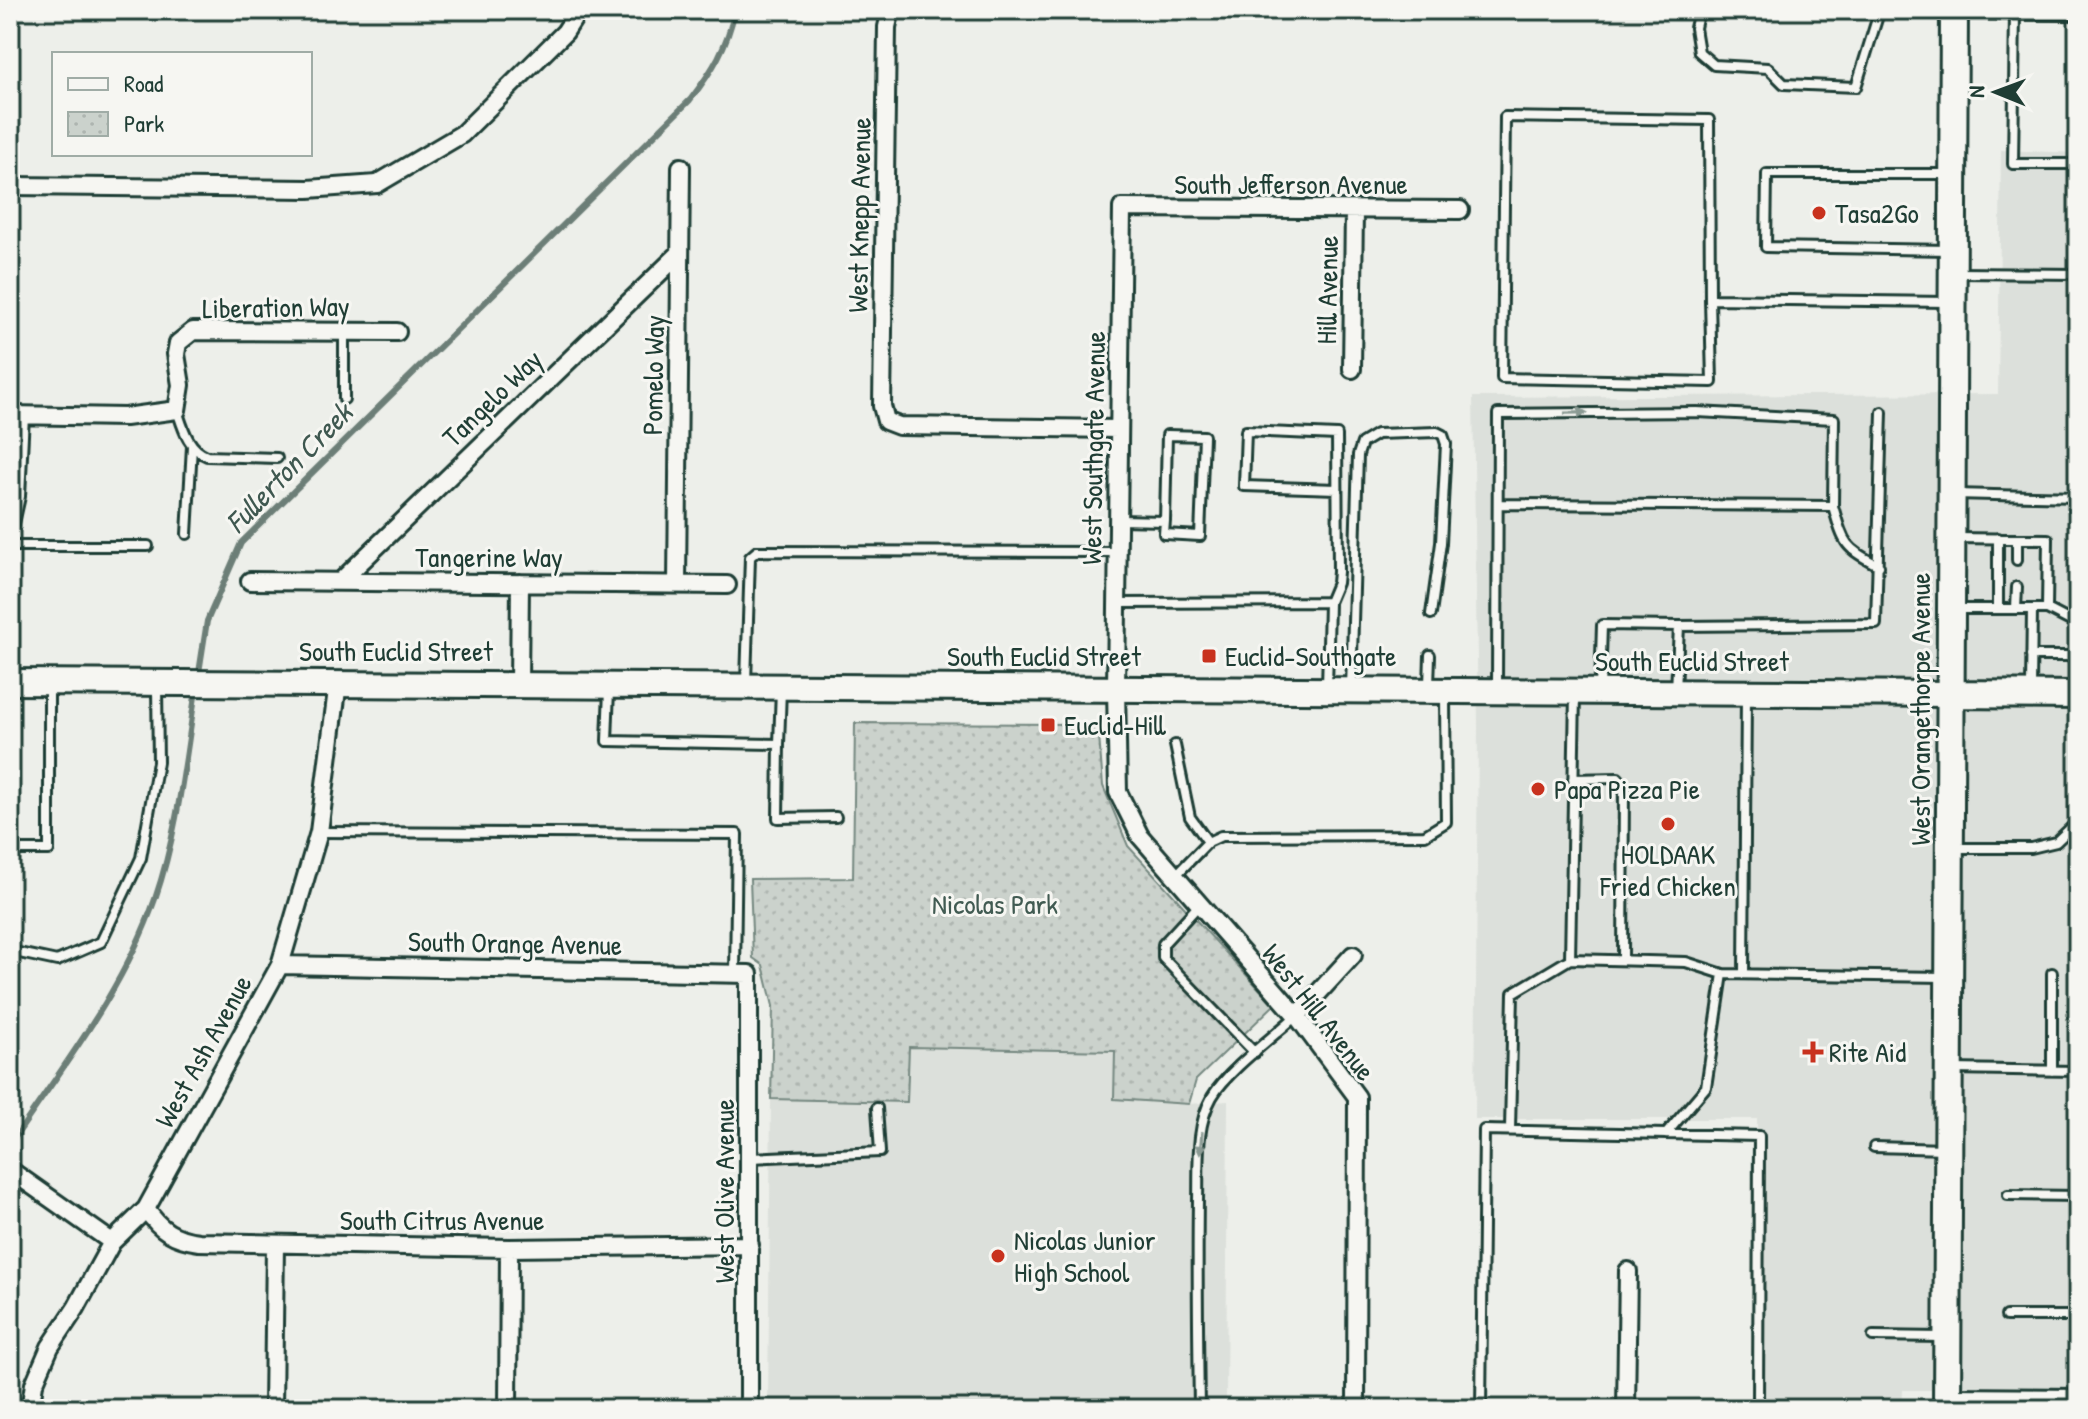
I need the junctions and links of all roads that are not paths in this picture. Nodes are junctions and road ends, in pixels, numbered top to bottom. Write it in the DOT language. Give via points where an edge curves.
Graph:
graph roads {
  1 [pos="579,10"];
  2 [pos="891,10"];
  3 [pos="1699,10"];
  4 [pos="1876,10"];
  5 [pos="1952,10"];
  6 [pos="2015,10"];
  7 [pos="2078,11"];
  8 [pos="2078,164"];
  9 [pos="681,167"];
  10 [pos="1954,174"];
  11 [pos="10,186"];
  12 [pos="1122,208"];
  13 [pos="1460,210"];
  14 [pos="1354,211"];
  15 [pos="680,253"];
  16 [pos="1954,262"];
  17 [pos="2078,274"];
  18 [pos="1710,299"];
  19 [pos="1953,303"];
  20 [pos="344,332"];
  21 [pos="397,332"];
  22 [pos="1352,369"];
  23 [pos="344,399"];
  24 [pos="177,410"];
  25 [pos="1882,412"];
  26 [pos="15,415"];
  27 [pos="1118,429"];
  28 [pos="192,446"];
  29 [pos="277,458"];
  30 [pos="1337,489"];
  31 [pos="1953,494"];
  32 [pos="2078,497"];
  33 [pos="1498,504"];
  34 [pos="1833,506"];
  35 [pos="1118,520"];
  36 [pos="1165,521"];
  37 [pos="10,523"];
  38 [pos="187,534"];
  39 [pos="1953,538"];
  40 [pos="1998,538"];
  41 [pos="2017,539"];
  42 [pos="10,546"];
  43 [pos="148,546"];
  44 [pos="1118,552"];
  45 [pos="2017,560"];
  46 [pos="1879,566"];
  47 [pos="250,581"];
  48 [pos="341,581"];
  49 [pos="520,583"];
  50 [pos="677,584"];
  51 [pos="727,585"];
  52 [pos="2017,587"];
  53 [pos="1329,602"];
  54 [pos="1117,603"];
  55 [pos="1952,609"];
  56 [pos="1998,609"];
  57 [pos="2016,609"];
  58 [pos="2032,609"];
  59 [pos="2047,609"];
  60 [pos="1431,614"];
  61 [pos="2078,625"];
  62 [pos="1679,626"];
  63 [pos="1430,655"];
  64 [pos="2031,656"];
  65 [pos="2078,656"];
  66 [pos="10,682"];
  67 [pos="49,682"];
  68 [pos="165,682"];
  69 [pos="338,682"];
  70 [pos="519,684"];
  71 [pos="609,684"];
  72 [pos="746,685"];
  73 [pos="781,686"];
  74 [pos="1116,688"];
  75 [pos="1339,690"];
  76 [pos="1437,691"];
  77 [pos="1497,691"];
  78 [pos="1676,691"];
  79 [pos="1575,692"];
  80 [pos="1600,692"];
  81 [pos="1746,693"];
  82 [pos="1952,694"];
  83 [pos="2031,695"];
  84 [pos="2078,695"];
  85 [pos="779,744"];
  86 [pos="1175,745"];
  87 [pos="1573,779"];
  88 [pos="836,817"];
  89 [pos="2078,821"];
  90 [pos="319,832"];
  91 [pos="1208,842"];
  92 [pos="1951,848"];
  93 [pos="10,850"];
  94 [pos="1174,877"];
  95 [pos="1199,905"];
  96 [pos="10,951"];
  97 [pos="1353,955"];
  98 [pos="1570,959"];
  99 [pos="1623,960"];
  100 [pos="280,965"];
  101 [pos="2052,973"];
  102 [pos="742,974"];
  103 [pos="1723,974"];
  104 [pos="1744,974"];
  105 [pos="1950,977"];
  106 [pos="1297,1016"];
  107 [pos="1255,1053"];
  108 [pos="1948,1069"];
  109 [pos="2052,1071"];
  110 [pos="2078,1071"];
  111 [pos="877,1108"];
  112 [pos="1510,1130"];
  113 [pos="1666,1134"];
  114 [pos="1874,1147"];
  115 [pos="1947,1149"];
  116 [pos="750,1158"];
  117 [pos="14,1173"];
  118 [pos="2008,1195"];
  119 [pos="2078,1196"];
  120 [pos="146,1209"];
  121 [pos="112,1242"];
  122 [pos="275,1244"];
  123 [pos="750,1245"];
  124 [pos="509,1248"];
  125 [pos="1628,1271"];
  126 [pos="2006,1316"];
  127 [pos="2078,1316"];
  128 [pos="1873,1336"];
  129 [pos="1947,1337"];
  130 [pos="2078,1398"];
  131 [pos="1947,1403"];
  132 [pos="2007,1403"];
  133 [pos="30,1409"];
  134 [pos="273,1409"];
  135 [pos="508,1409"];
  136 [pos="749,1409"];
  137 [pos="1199,1409"];
  138 [pos="1356,1409"];
  139 [pos="1481,1409"];
  140 [pos="1626,1409"];
  141 [pos="1758,1409"];
  1 -- 11 [label="street" via="565,32 462,134 377,184 308,189"];
  2 -- 27 [label="street, West Knepp Avenue" via="882,406 886,421 899,426"];
  3 -- 4 [label="lane" via="1699,52 1714,65 1768,68 1784,84 1856,87"];
  5 -- 6 [label="street"];
  5 -- 10 [label="main road, West Orangethorpe Avenue"];
  6 -- 7 [label="street"];
  6 -- 8 [label="lane" via="2013,164"];
  9 -- 15 [label="street, Pomelo Way"];
  10 -- 16 [label="main road, West Orangethorpe Avenue"];
  10 -- 16 [label="lane" via="1767,174 1766,247"];
  12 -- 14 [label="street, South Jefferson Avenue"];
  12 -- 27 [label="street, West Southgate Avenue"];
  13 -- 14 [label="street, South Jefferson Avenue"];
  14 -- 22 [label="street, Hill Avenue"];
  15 -- 48 [label="street, Tangelo Way"];
  15 -- 50 [label="street, Pomelo Way"];
  16 -- 17 [label="lane"];
  16 -- 19 [label="main road, West Orangethorpe Avenue"];
  18 -- 18 [label="lane" via="1712,382 1502,378 1505,117 1709,120"];
  18 -- 19 [label="lane"];
  19 -- 31 [label="main road, West Orangethorpe Avenue"];
  20 -- 21 [label="street, Liberation Way"];
  20 -- 23 [label="lane"];
  20 -- 24 [label="street, Liberation Way" via="193,331 178,343"];
  24 -- 26 [label="street" via="125,417"];
  24 -- 28 [label="lane"];
  25 -- 46 [label="lane"];
  26 -- 37 [label="street" via="16,496"];
  27 -- 35 [label="street, West Southgate Avenue"];
  28 -- 29 [label="lane" via="207,456"];
  28 -- 38 [label="lane"];
  30 -- 30 [label="lane" via="1337,435 1246,431 1244,486"];
  30 -- 53 [label="lane" via="1338,572"];
  31 -- 32 [label="lane"];
  31 -- 39 [label="main road, West Orangethorpe Avenue"];
  33 -- 34 [label="lane"];
  33 -- 34 [label="lane, one-way" via="1498,414 1697,412 1834,419"];
  33 -- 77 [label="lane"];
  34 -- 46 [label="lane" via="1851,551"];
  35 -- 36 [label="lane"];
  35 -- 44 [label="street, West Southgate Avenue"];
  36 -- 36 [label="lane" via="1167,435 1204,436 1200,536 1164,534"];
  39 -- 40 [label="lane"];
  39 -- 55 [label="main road, West Orangethorpe Avenue"];
  40 -- 41 [label="lane"];
  40 -- 56 [label="lane"];
  41 -- 45 [label="lane"];
  41 -- 59 [label="lane" via="2048,539"];
  42 -- 43 [label="lane"];
  44 -- 54 [label="street, West Southgate Avenue"];
  44 -- 72 [label="lane" via="757,551 750,557"];
  46 -- 62 [label="lane" via="1876,624"];
  47 -- 48 [label="street, Tangerine Way"];
  48 -- 49 [label="street, Tangerine Way"];
  49 -- 50 [label="street, Tangerine Way"];
  49 -- 70 [label="street"];
  50 -- 51 [label="street, Tangerine Way"];
  52 -- 57 [label="lane"];
  53 -- 54 [label="lane"];
  53 -- 75 [label="lane"];
  54 -- 74 [label="street, West Southgate Avenue"];
  55 -- 56 [label="lane"];
  55 -- 82 [label="main road, West Orangethorpe Avenue"];
  56 -- 57 [label="lane"];
  57 -- 58 [label="lane"];
  58 -- 59 [label="lane"];
  58 -- 64 [label="lane"];
  59 -- 61 [label="lane"];
  60 -- 75 [label="lane" via="1446,444 1437,432 1377,434 1362,443 1358,455"];
  62 -- 78 [label="lane"];
  62 -- 80 [label="lane" via="1602,625"];
  63 -- 76 [label="lane"];
  64 -- 65 [label="lane"];
  64 -- 83 [label="lane"];
  66 -- 67 [label="main road, South Euclid Street"];
  67 -- 68 [label="main road, South Euclid Street"];
  67 -- 93 [label="lane" via="49,850"];
  68 -- 69 [label="main road, South Euclid Street"];
  68 -- 96 [label="lane" via="141,858 101,942 57,961"];
  69 -- 70 [label="main road, South Euclid Street"];
  69 -- 90 [label="street, West Ash Avenue"];
  70 -- 71 [label="main road, South Euclid Street"];
  71 -- 72 [label="main road, South Euclid Street"];
  71 -- 85 [label="lane" via="607,741"];
  72 -- 73 [label="main road, South Euclid Street"];
  73 -- 74 [label="main road, South Euclid Street"];
  73 -- 85 [label="lane"];
  74 -- 75 [label="main road, South Euclid Street"];
  74 -- 94 [label="street, West Hill Avenue" via="1118,792 1140,836"];
  75 -- 76 [label="main road, South Euclid Street"];
  76 -- 77 [label="main road, South Euclid Street"];
  76 -- 91 [label="lane" via="1446,822 1425,835 1233,835"];
  77 -- 79 [label="main road, South Euclid Street"];
  78 -- 80 [label="main road, South Euclid Street"];
  78 -- 81 [label="main road, South Euclid Street"];
  79 -- 80 [label="main road, South Euclid Street"];
  79 -- 87 [label="lane"];
  81 -- 82 [label="main road, South Euclid Street"];
  81 -- 104 [label="lane"];
  82 -- 83 [label="main road, South Euclid Street"];
  82 -- 92 [label="main road, West Orangethorpe Avenue"];
  83 -- 84 [label="main road, South Euclid Street"];
  85 -- 88 [label="lane" via="778,818"];
  86 -- 91 [label="lane" via="1190,817"];
  87 -- 98 [label="lane"];
  87 -- 99 [label="lane" via="1618,778 1624,785"];
  89 -- 92 [label="lane" via="2056,842 2031,848"];
  90 -- 100 [label="street, West Ash Avenue"];
  90 -- 102 [label="lane" via="737,834"];
  91 -- 94 [label="lane"];
  92 -- 105 [label="main road, West Orangethorpe Avenue"];
  94 -- 95 [label="street, West Hill Avenue"];
  95 -- 106 [label="street, West Hill Avenue"];
  95 -- 107 [label="lane" via="1163,944 1163,958"];
  97 -- 106 [label="street"];
  98 -- 99 [label="lane"];
  98 -- 112 [label="lane" via="1513,993"];
  99 -- 103 [label="lane" via="1686,962"];
  100 -- 102 [label="street, South Orange Avenue"];
  100 -- 120 [label="street, West Ash Avenue"];
  101 -- 109 [label="lane"];
  102 -- 116 [label="street, West Olive Avenue"];
  103 -- 104 [label="lane"];
  103 -- 113 [label="lane" via="1706,1087"];
  104 -- 105 [label="lane"];
  105 -- 108 [label="main road, West Orangethorpe Avenue"];
  106 -- 107 [label="lane"];
  106 -- 138 [label="street, West Hill Avenue" via="1357,1097"];
  107 -- 137 [label="lane, one-way" via="1213,1094 1203,1117"];
  108 -- 109 [label="lane"];
  108 -- 115 [label="main road, West Orangethorpe Avenue"];
  109 -- 110 [label="lane"];
  111 -- 116 [label="lane" via="880,1152"];
  112 -- 113 [label="lane"];
  112 -- 139 [label="lane" via="1484,1130"];
  113 -- 141 [label="lane" via="1759,1136"];
  114 -- 115 [label="lane"];
  115 -- 129 [label="main road, West Orangethorpe Avenue"];
  116 -- 123 [label="street, West Olive Avenue"];
  117 -- 121 [label="street"];
  118 -- 119 [label="lane"];
  120 -- 121 [label="street, West Ash Avenue"];
  120 -- 122 [label="street, South Citrus Avenue" via="157,1225 179,1240"];
  121 -- 133 [label="street, West Ash Avenue" via="41,1364"];
  122 -- 124 [label="street, South Citrus Avenue"];
  122 -- 134 [label="street"];
  123 -- 124 [label="street, South Citrus Avenue"];
  123 -- 136 [label="street, West Olive Avenue"];
  124 -- 135 [label="street"];
  125 -- 140 [label="street"];
  126 -- 127 [label="lane"];
  128 -- 129 [label="lane"];
  129 -- 131 [label="main road, West Orangethorpe Avenue"];
  130 -- 132 [label="street"];
  131 -- 132 [label="street"];
}
